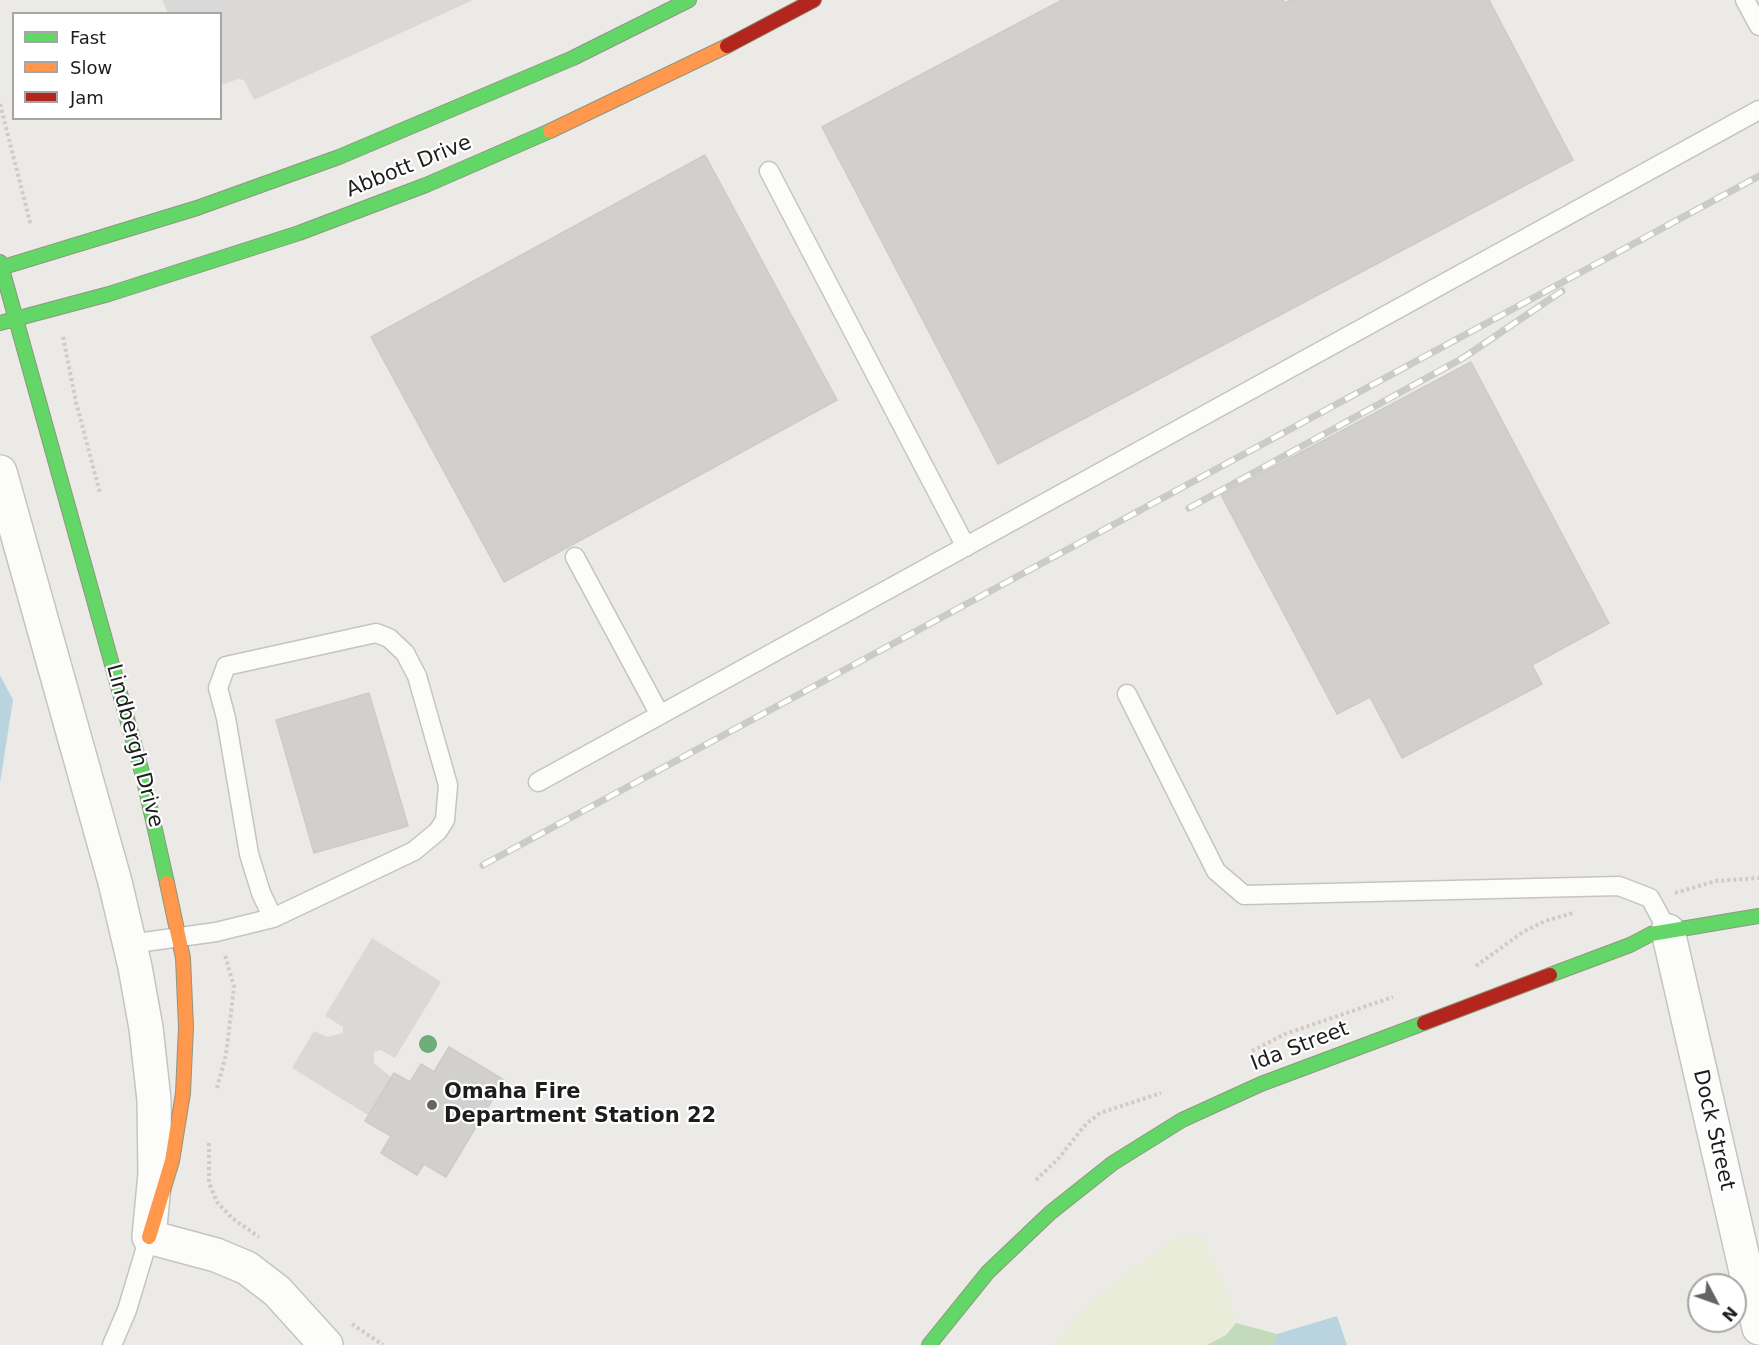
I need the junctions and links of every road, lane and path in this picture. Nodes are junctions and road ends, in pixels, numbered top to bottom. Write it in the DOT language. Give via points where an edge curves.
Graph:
graph roads {
  1 [pos="689,0"];
  2 [pos="814,0"];
  3 [pos="1745,0"];
  4 [pos="1759,26"];
  5 [pos="0,104"];
  6 [pos="1759,110"];
  7 [pos="769,171"];
  8 [pos="27,212"];
  9 [pos="0,266"];
  10 [pos="15,320"];
  11 [pos="0,323"];
  12 [pos="0,472"];
  13 [pos="966,547"];
  14 [pos="575,557"];
  15 [pos="1127,694"];
  16 [pos="660,715"];
  17 [pos="538,782"];
  18 [pos="1759,916"];
  19 [pos="273,918"];
  20 [pos="1668,931"];
  21 [pos="178,936"];
  22 [pos="130,944"];
  23 [pos="149,1238"];
  24 [pos="1759,1328"];
  25 [pos="315,1341"];
  26 [pos="112,1345"];
  27 [pos="929,1345"];
  1 -- 9 [label="street, Abbott Drive" via="573,58 339,157 197,208"];
  2 -- 10 [label="street, Abbott Drive" via="570,123 426,185 299,233"];
  3 -- 4 [label="lane"];
  5 -- 8 [label="path"];
  6 -- 13 [label="lane"];
  7 -- 13 [label="lane"];
  9 -- 10 [label="street, Lindbergh Drive"];
  10 -- 11 [label="street, Abbott Drive"];
  10 -- 21 [label="street, Lindbergh Drive" via="143,776"];
  12 -- 22 [label="street"];
  13 -- 16 [label="lane"];
  14 -- 16 [label="lane"];
  15 -- 20 [label="lane" via="1216,871 1244,896 1619,886 1650,898"];
  16 -- 17 [label="lane"];
  18 -- 20 [label="street, Ida Street"];
  19 -- 19 [label="lane" via="249,854 218,688 226,666 376,633 389,638 405,653 417,676 448,785 445,820 414,851"];
  19 -- 21 [label="lane" via="216,932"];
  20 -- 24 [label="street, Dock Street"];
  20 -- 27 [label="street, Ida Street" via="1651,934 1261,1083 1182,1120 1113,1162 1050,1213 988,1272"];
  21 -- 22 [label="lane"];
  21 -- 23 [label="street, Lindbergh Drive" via="183,958 186,1027 183,1093 172,1161"];
  22 -- 23 [label="street" via="146,1028 154,1100"];
  23 -- 25 [label="street" via="216,1255 247,1268 277,1291"];
  23 -- 26 [label="lane"];
}
